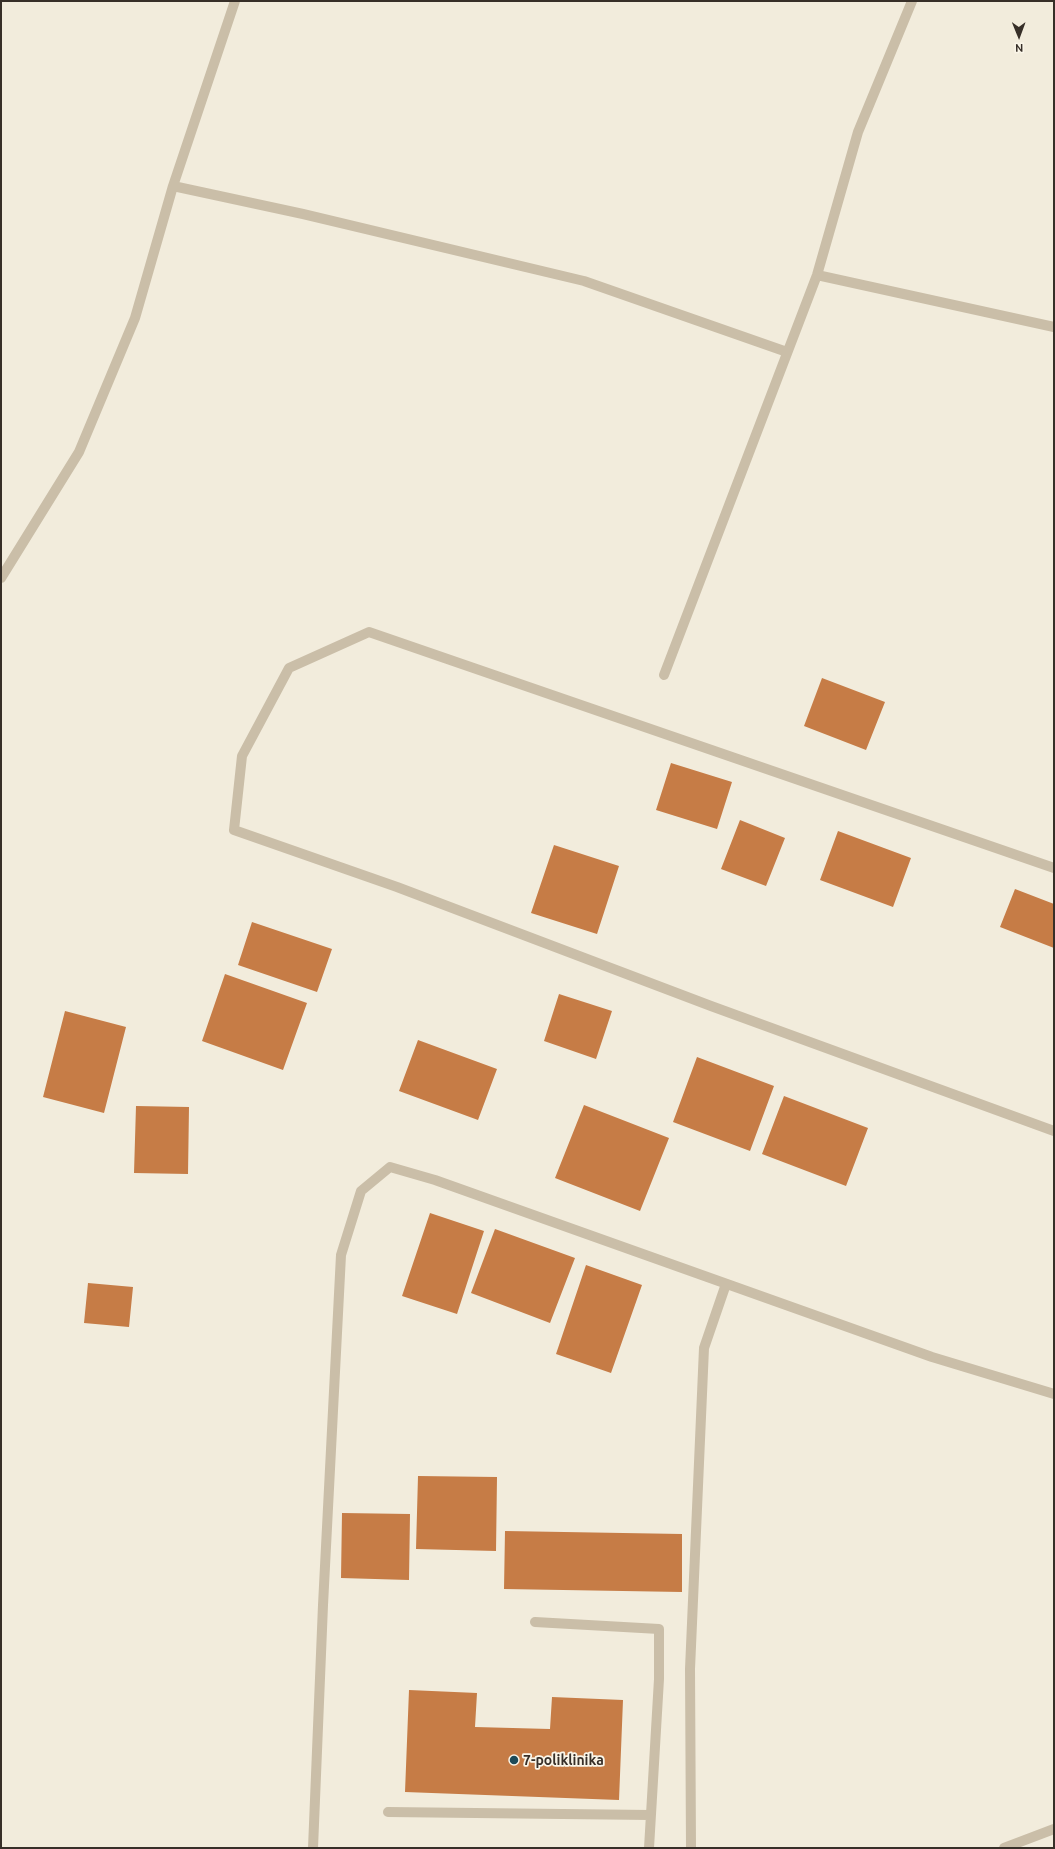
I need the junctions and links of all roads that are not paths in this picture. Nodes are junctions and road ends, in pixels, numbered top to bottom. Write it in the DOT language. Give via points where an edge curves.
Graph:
graph roads {
  1 [pos="236,1"];
  2 [pos="912,1"];
  3 [pos="174,186"];
  4 [pos="817,275"];
  5 [pos="1054,327"];
  6 [pos="787,352"];
  7 [pos="1,578"];
  8 [pos="664,675"];
  9 [pos="1054,868"];
  10 [pos="1054,1131"];
  11 [pos="726,1284"];
  12 [pos="1054,1394"];
  13 [pos="535,1622"];
  14 [pos="388,1812"];
  15 [pos="650,1815"];
  16 [pos="1054,1829"];
  17 [pos="313,1848"];
  18 [pos="649,1848"];
  19 [pos="691,1848"];
  20 [pos="1004,1848"];
  1 -- 3 [label="street"];
  2 -- 4 [label="street" via="858,132"];
  3 -- 6 [label="street" via="584,281"];
  3 -- 7 [label="street" via="135,318 79,452"];
  4 -- 5 [label="street"];
  4 -- 6 [label="street"];
  6 -- 8 [label="street"];
  9 -- 10 [label="street" via="369,632 289,668 242,756 234,830 397,887 710,1006"];
  11 -- 12 [label="street" via="932,1357"];
  11 -- 17 [label="street" via="435,1180 390,1167 361,1191 341,1255"];
  11 -- 19 [label="street" via="704,1348 690,1669"];
  13 -- 15 [label="street" via="659,1629 659,1679"];
  14 -- 15 [label="street"];
  15 -- 18 [label="street"];
  16 -- 20 [label="street"];
}
